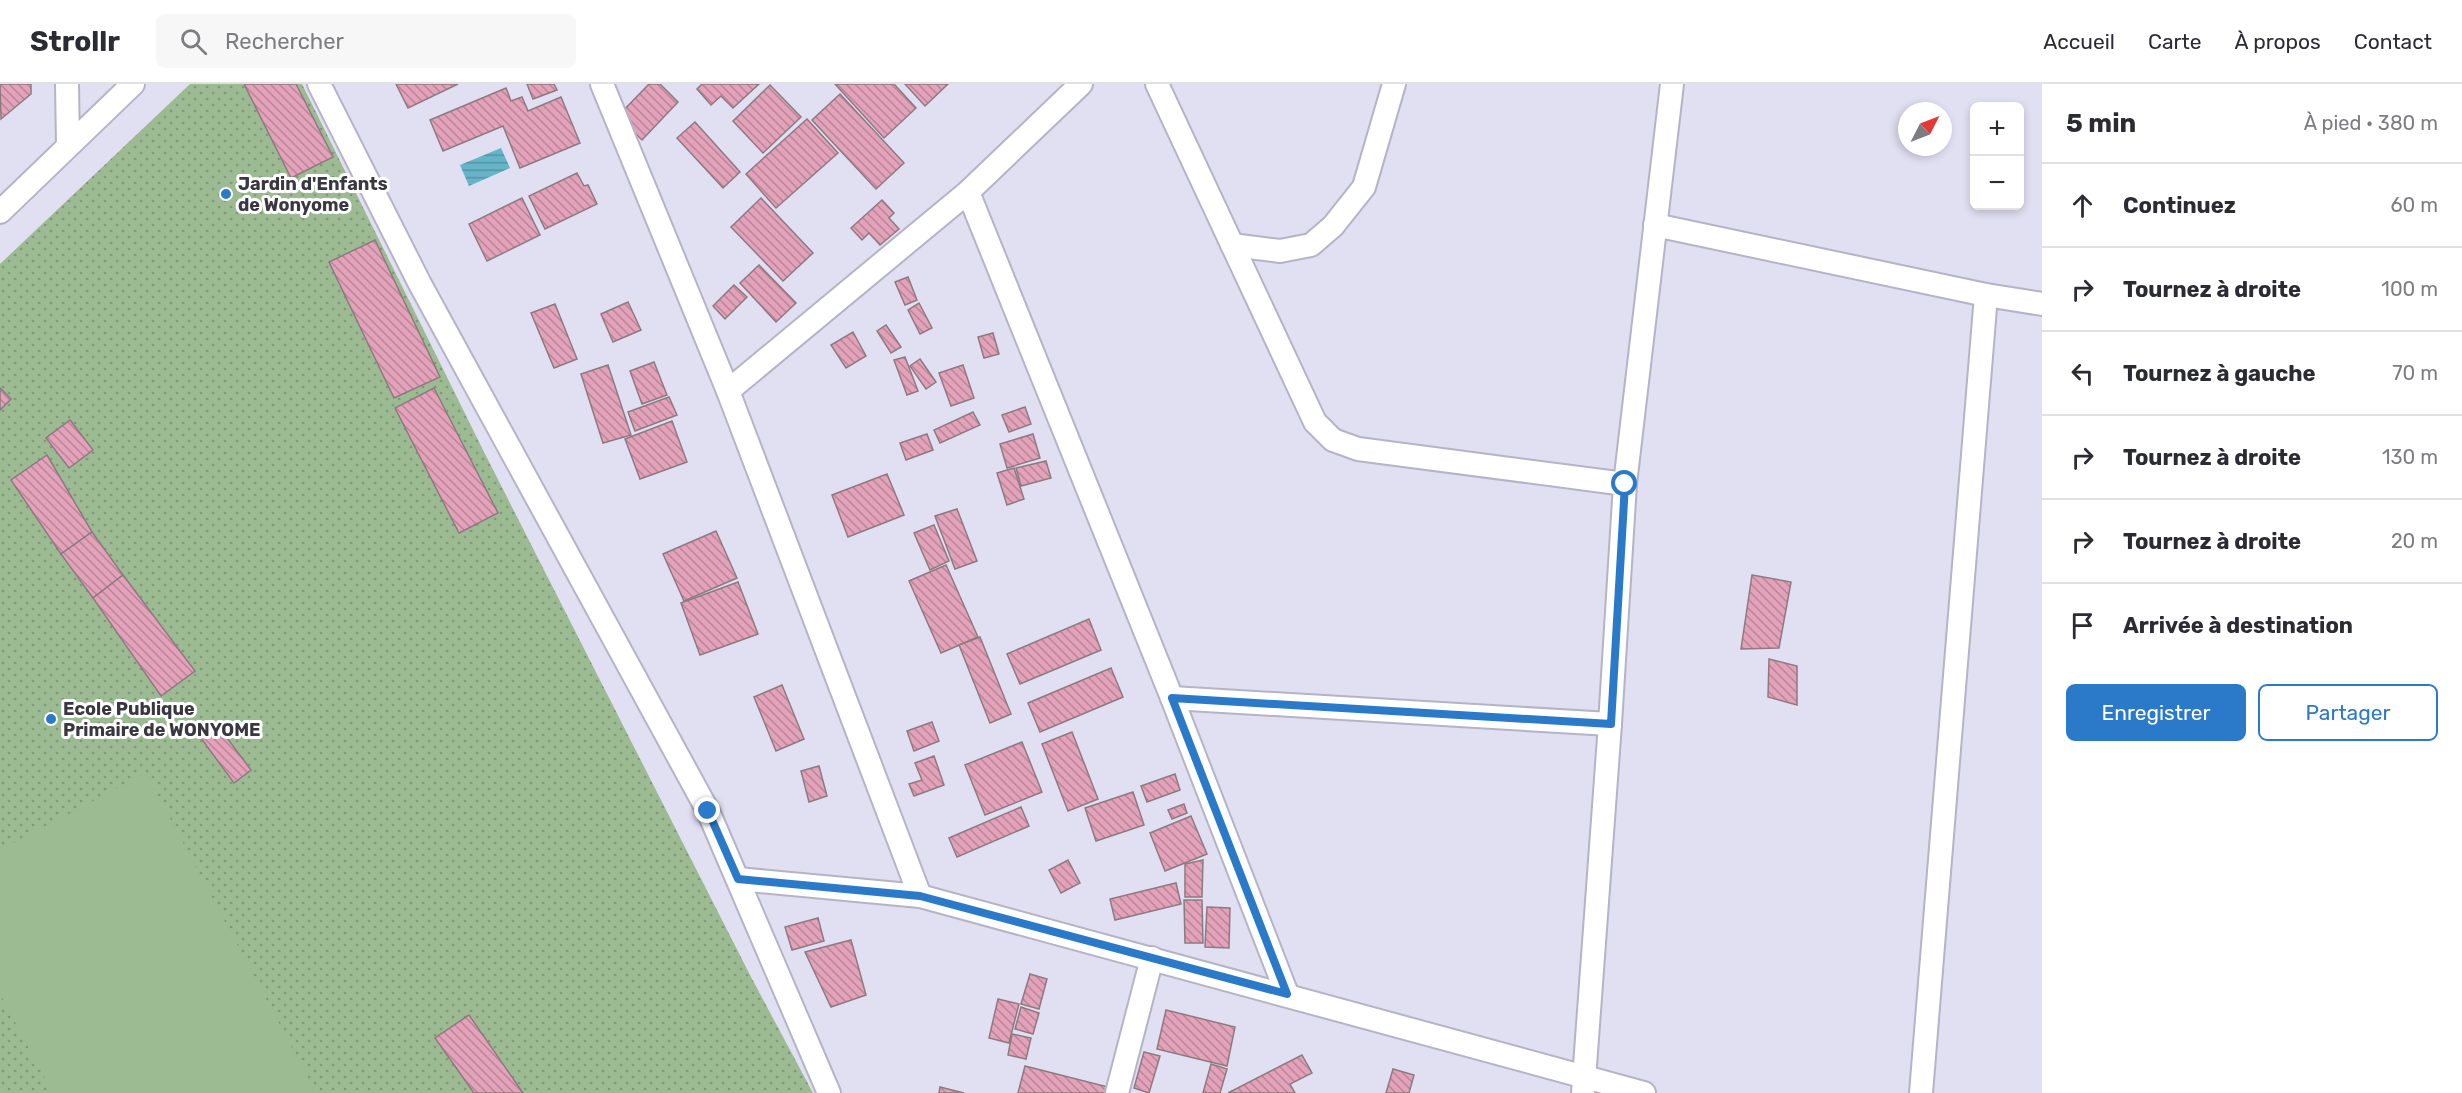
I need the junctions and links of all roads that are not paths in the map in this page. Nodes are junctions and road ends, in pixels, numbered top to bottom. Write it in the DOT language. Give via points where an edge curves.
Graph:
graph roads {
  1 [pos="67,84"];
  2 [pos="133,84"];
  3 [pos="320,84"];
  4 [pos="1081,84"];
  5 [pos="1157,84"];
  6 [pos="1394,84"];
  7 [pos="1672,84"];
  8 [pos="607,87"];
  9 [pos="68,146"];
  10 [pos="968,192"];
  11 [pos="0,212"];
  12 [pos="1654,225"];
  13 [pos="1233,245"];
  14 [pos="1986,295"];
  15 [pos="2042,304"];
  16 [pos="728,391"];
  17 [pos="1625,484"];
  18 [pos="1172,698"];
  19 [pos="1611,724"];
  20 [pos="738,879"];
  21 [pos="920,896"];
  22 [pos="1152,958"];
  23 [pos="1287,994"];
  24 [pos="1584,1085"];
  25 [pos="829,1093"];
  26 [pos="1117,1093"];
  27 [pos="1644,1093"];
  28 [pos="1921,1093"];
  1 -- 9 [label="street"];
  2 -- 9 [label="street"];
  3 -- 20 [label="street" via="420,284 708,811"];
  4 -- 10 [label="street"];
  5 -- 13 [label="street"];
  6 -- 13 [label="street" via="1364,187 1333,226 1311,245 1280,251"];
  7 -- 12 [label="street"];
  8 -- 16 [label="street"];
  9 -- 11 [label="street"];
  10 -- 16 [label="street"];
  10 -- 18 [label="street"];
  12 -- 14 [label="street"];
  12 -- 17 [label="street"];
  13 -- 17 [label="street" via="1315,422 1334,440 1358,449"];
  14 -- 15 [label="street"];
  14 -- 28 [label="street"];
  16 -- 21 [label="street"];
  17 -- 19 [label="street"];
  18 -- 19 [label="street"];
  18 -- 23 [label="street"];
  19 -- 24 [label="street"];
  20 -- 21 [label="street"];
  20 -- 25 [label="street"];
  21 -- 22 [label="street"];
  22 -- 23 [label="street"];
  22 -- 26 [label="street"];
  23 -- 24 [label="street"];
  24 -- 27 [label="street"];
}
